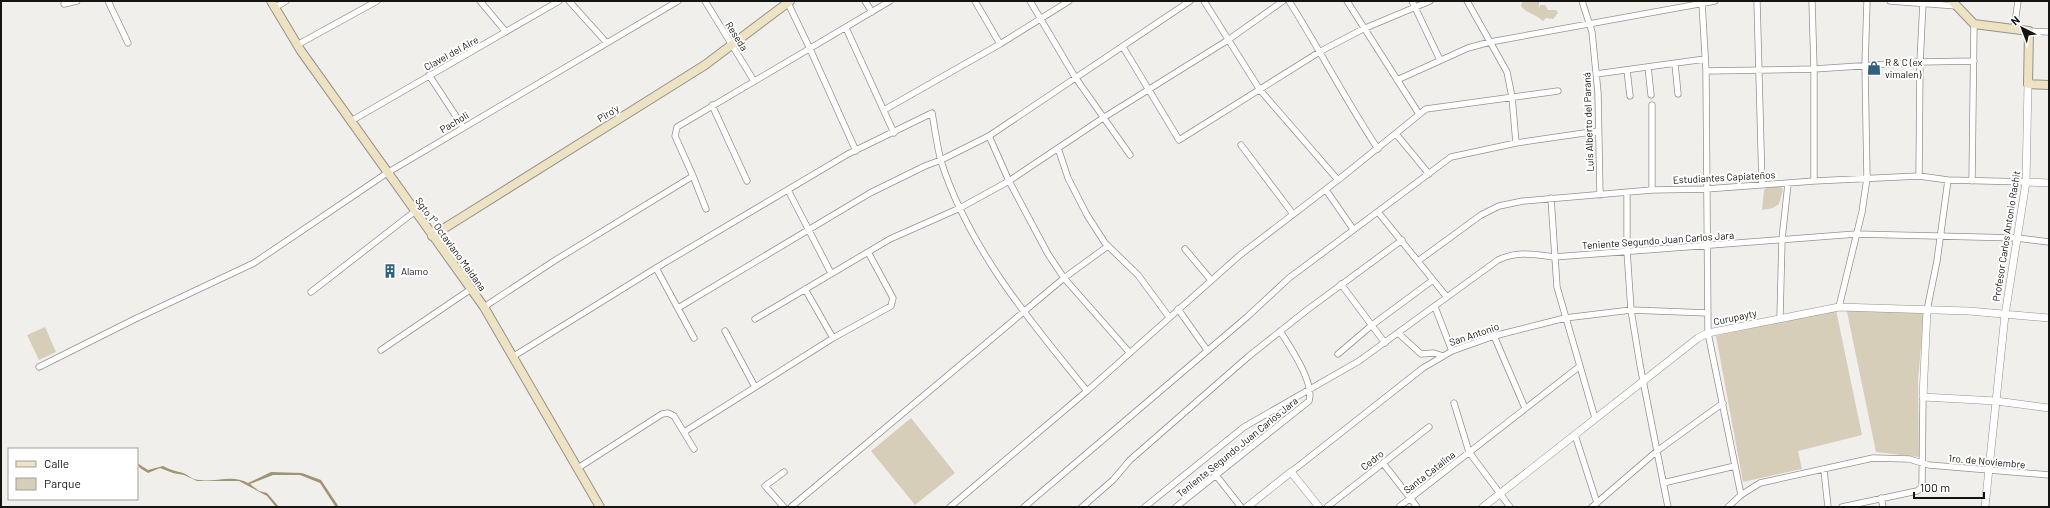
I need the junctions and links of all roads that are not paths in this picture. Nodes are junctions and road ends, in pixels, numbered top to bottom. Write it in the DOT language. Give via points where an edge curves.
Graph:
graph roads {
  1 [pos="77,1"];
  2 [pos="108,1"];
  3 [pos="286,1"];
  4 [pos="377,1"];
  5 [pos="480,1"];
  6 [pos="559,1"];
  7 [pos="569,1"];
  8 [pos="678,1"];
  9 [pos="705,1"];
  10 [pos="865,1"];
  11 [pos="890,1"];
  12 [pos="976,1"];
  13 [pos="1030,1"];
  14 [pos="1069,1"];
  15 [pos="1190,1"];
  16 [pos="1204,1"];
  17 [pos="1283,1"];
  18 [pos="1289,1"];
  19 [pos="1347,1"];
  20 [pos="1412,1"];
  21 [pos="1430,1"];
  22 [pos="1467,1"];
  23 [pos="1582,1"];
  24 [pos="1715,1"];
  25 [pos="1757,1"];
  26 [pos="1812,1"];
  27 [pos="1867,1"];
  28 [pos="1890,1"];
  29 [pos="2018,1"];
  30 [pos="788,2"];
  31 [pos="1702,3"];
  32 [pos="1923,3"];
  33 [pos="64,4"];
  34 [pos="273,4"];
  35 [pos="1954,4"];
  36 [pos="1416,6"];
  37 [pos="872,12"];
  38 [pos="1041,20"];
  39 [pos="1589,23"];
  40 [pos="1974,24"];
  41 [pos="846,28"];
  42 [pos="1363,29"];
  43 [pos="2014,30"];
  44 [pos="2029,31"];
  45 [pos="506,32"];
  46 [pos="2049,32"];
  47 [pos="1228,40"];
  48 [pos="606,42"];
  49 [pos="1490,42"];
  50 [pos="128,43"];
  51 [pos="1000,44"];
  52 [pos="297,45"];
  53 [pos="732,45"];
  54 [pos="1123,47"];
  55 [pos="810,49"];
  56 [pos="1321,51"];
  57 [pos="1706,58"];
  58 [pos="1440,60"];
  59 [pos="1974,61"];
  60 [pos="1920,62"];
  61 [pos="1675,64"];
  62 [pos="1866,65"];
  63 [pos="1648,67"];
  64 [pos="1814,69"];
  65 [pos="1627,70"];
  66 [pos="1760,70"];
  67 [pos="1706,71"];
  68 [pos="1596,74"];
  69 [pos="429,75"];
  70 [pos="1075,77"];
  71 [pos="1397,80"];
  72 [pos="754,81"];
  73 [pos="2028,84"];
  74 [pos="2049,85"];
  75 [pos="1149,90"];
  76 [pos="1260,90"];
  77 [pos="1558,91"];
  78 [pos="1678,94"];
  79 [pos="1650,95"];
  80 [pos="1630,96"];
  81 [pos="1512,97"];
  82 [pos="712,105"];
  83 [pos="1652,105"];
  84 [pos="884,110"];
  85 [pos="1419,114"];
  86 [pos="1103,118"];
  87 [pos="351,121"];
  88 [pos="463,127"];
  89 [pos="1598,130"];
  90 [pos="894,133"];
  91 [pos="1396,134"];
  92 [pos="989,136"];
  93 [pos="1516,143"];
  94 [pos="1241,145"];
  95 [pos="1058,148"];
  96 [pos="1378,149"];
  97 [pos="856,151"];
  98 [pos="1130,155"];
  99 [pos="941,160"];
  100 [pos="387,173"];
  101 [pos="1429,174"];
  102 [pos="693,176"];
  103 [pos="1919,176"];
  104 [pos="1867,178"];
  105 [pos="1009,180"];
  106 [pos="1338,180"];
  107 [pos="1948,180"];
  108 [pos="747,181"];
  109 [pos="1814,181"];
  110 [pos="1972,181"];
  111 [pos="2026,182"];
  112 [pos="2049,183"];
  113 [pos="1788,184"];
  114 [pos="1762,185"];
  115 [pos="1706,189"];
  116 [pos="788,190"];
  117 [pos="1326,190"];
  118 [pos="1652,190"];
  119 [pos="1627,193"];
  120 [pos="1600,195"];
  121 [pos="1551,198"];
  122 [pos="960,208"];
  123 [pos="706,209"];
  124 [pos="414,212"];
  125 [pos="1378,212"];
  126 [pos="1293,214"];
  127 [pos="1353,229"];
  128 [pos="808,230"];
  129 [pos="1856,234"];
  130 [pos="1940,235"];
  131 [pos="432,236"];
  132 [pos="2017,238"];
  133 [pos="1782,239"];
  134 [pos="1402,240"];
  135 [pos="2049,242"];
  136 [pos="1108,246"];
  137 [pos="1706,246"];
  138 [pos="1185,249"];
  139 [pos="1627,250"];
  140 [pos="868,252"];
  141 [pos="1554,257"];
  142 [pos="1418,261"];
  143 [pos="656,268"];
  144 [pos="832,273"];
  145 [pos="1064,278"];
  146 [pos="1211,280"];
  147 [pos="1433,280"];
  148 [pos="1341,284"];
  149 [pos="471,288"];
  150 [pos="805,289"];
  151 [pos="311,292"];
  152 [pos="1446,296"];
  153 [pos="1839,306"];
  154 [pos="484,307"];
  155 [pos="1435,307"];
  156 [pos="678,308"];
  157 [pos="1178,309"];
  158 [pos="1631,310"];
  159 [pos="1928,310"];
  160 [pos="1024,313"];
  161 [pos="1708,313"];
  162 [pos="2004,315"];
  163 [pos="1169,317"];
  164 [pos="1780,317"];
  165 [pos="1565,318"];
  166 [pos="2049,318"];
  167 [pos="755,320"];
  168 [pos="1372,325"];
  169 [pos="724,331"];
  170 [pos="1280,331"];
  171 [pos="1398,333"];
  172 [pos="1708,333"];
  173 [pos="1494,336"];
  174 [pos="694,338"];
  175 [pos="833,338"];
  176 [pos="1385,343"];
  177 [pos="381,350"];
  178 [pos="1206,350"];
  179 [pos="1452,350"];
  180 [pos="1130,353"];
  181 [pos="1338,354"];
  182 [pos="514,356"];
  183 [pos="1443,356"];
  184 [pos="1580,366"];
  185 [pos="39,367"];
  186 [pos="1644,380"];
  187 [pos="755,387"];
  188 [pos="1310,388"];
  189 [pos="1087,391"];
  190 [pos="1923,397"];
  191 [pos="1996,401"];
  192 [pos="1454,403"];
  193 [pos="1723,403"];
  194 [pos="1525,408"];
  195 [pos="2049,408"];
  196 [pos="1595,418"];
  197 [pos="1429,427"];
  198 [pos="684,432"];
  199 [pos="1575,435"];
  200 [pos="694,449"];
  201 [pos="1656,451"];
  202 [pos="1469,452"];
  203 [pos="1383,463"];
  204 [pos="1923,463"];
  205 [pos="1735,466"];
  206 [pos="578,468"];
  207 [pos="1824,470"];
  208 [pos="1988,471"];
  209 [pos="784,472"];
  210 [pos="1291,472"];
  211 [pos="1215,474"];
  212 [pos="2049,475"];
  213 [pos="1663,483"];
  214 [pos="1500,494"];
  215 [pos="1741,495"];
  216 [pos="1411,498"];
  217 [pos="1881,498"];
  218 [pos="1594,505"];
  219 [pos="600,507"];
  220 [pos="784,507"];
  221 [pos="791,507"];
  222 [pos="950,507"];
  223 [pos="1024,507"];
  224 [pos="1082,507"];
  225 [pos="1144,507"];
  226 [pos="1176,507"];
  227 [pos="1241,507"];
  228 [pos="1247,507"];
  229 [pos="1320,507"];
  230 [pos="1327,507"];
  231 [pos="1399,507"];
  232 [pos="1417,507"];
  233 [pos="1483,507"];
  234 [pos="1510,507"];
  235 [pos="1668,507"];
  236 [pos="1728,507"];
  237 [pos="1828,507"];
  238 [pos="1842,507"];
  239 [pos="1883,507"];
  240 [pos="1985,507"];
  1 -- 33 [label="street"];
  2 -- 50 [label="street"];
  3 -- 34 [label="street"];
  4 -- 52 [label="street"];
  5 -- 45 [label="street"];
  6 -- 45 [label="street, Clavel del Aire"];
  7 -- 48 [label="street"];
  8 -- 48 [label="street, Pacholi"];
  9 -- 53 [label="street, Reseda"];
  10 -- 37 [label="street"];
  11 -- 37 [label="street"];
  12 -- 51 [label="street"];
  13 -- 38 [label="street"];
  14 -- 38 [label="street"];
  15 -- 54 [label="street"];
  16 -- 47 [label="street"];
  17 -- 47 [label="street"];
  18 -- 56 [label="street"];
  19 -- 42 [label="street"];
  20 -- 36 [label="street"];
  21 -- 36 [label="street"];
  22 -- 49 [label="street"];
  23 -- 39 [label="street, Luis Alberto del Paraná"];
  24 -- 31 [label="street"];
  25 -- 66 [label="street"];
  26 -- 64 [label="street"];
  27 -- 62 [label="street"];
  28 -- 32 [label="street"];
  29 -- 43 [label="street"];
  30 -- 53 [label="main road, Piro'y"];
  30 -- 55 [label="street"];
  31 -- 39 [label="street"];
  31 -- 57 [label="street"];
  32 -- 35 [label="street"];
  32 -- 60 [label="street"];
  34 -- 52 [label="main road, Sgto 1° Octaviano Maidana"];
  35 -- 40 [label="main road"];
  36 -- 42 [label="street"];
  36 -- 58 [label="street"];
  37 -- 41 [label="street"];
  38 -- 51 [label="street"];
  38 -- 70 [label="street"];
  39 -- 49 [label="street"];
  39 -- 68 [label="street, Luis Alberto del Paraná"];
  40 -- 43 [label="main road"];
  40 -- 59 [label="street"];
  41 -- 55 [label="street"];
  41 -- 84 [label="street"];
  42 -- 56 [label="street"];
  42 -- 71 [label="street"];
  43 -- 44 [label="main road"];
  44 -- 46 [label="street"];
  44 -- 73 [label="main road, Profesor Carlos Antonio Rachit"];
  45 -- 69 [label="street, Clavel del Aire"];
  47 -- 75 [label="street"];
  47 -- 76 [label="street"];
  48 -- 88 [label="street, Pacholi"];
  49 -- 58 [label="street"];
  49 -- 81 [label="street" via="1507,72"];
  51 -- 84 [label="street"];
  52 -- 87 [label="main road, Sgto 1° Octaviano Maidana"];
  53 -- 72 [label="street, Reseda"];
  53 -- 131 [label="main road, Piro'y" via="705,65"];
  54 -- 70 [label="street"];
  54 -- 75 [label="street"];
  55 -- 72 [label="street"];
  55 -- 97 [label="street"];
  56 -- 76 [label="street"];
  56 -- 96 [label="street" via="1352,109"];
  57 -- 61 [label="street"];
  57 -- 67 [label="street"];
  58 -- 71 [label="street"];
  59 -- 60 [label="street"];
  59 -- 110 [label="street"];
  60 -- 62 [label="street"];
  60 -- 103 [label="street"];
  61 -- 63 [label="street"];
  61 -- 78 [label="street"];
  62 -- 64 [label="street"];
  62 -- 104 [label="street"];
  63 -- 65 [label="street"];
  63 -- 79 [label="street"];
  64 -- 66 [label="street"];
  64 -- 109 [label="street"];
  65 -- 68 [label="street"];
  65 -- 80 [label="street"];
  66 -- 67 [label="street"];
  66 -- 114 [label="street"];
  67 -- 115 [label="street"];
  68 -- 89 [label="street, Luis Alberto del Paraná"];
  69 -- 87 [label="street, Clavel del Aire"];
  69 -- 88 [label="street"];
  70 -- 86 [label="street"];
  70 -- 92 [label="street"];
  71 -- 85 [label="street"];
  72 -- 82 [label="street"];
  73 -- 74 [label="main road"];
  73 -- 111 [label="street, Profesor Carlos Antonio Rachit"];
  75 -- 76 [label="street" via="1179,140"];
  75 -- 86 [label="street"];
  76 -- 106 [label="street"];
  77 -- 81 [label="street"];
  81 -- 85 [label="street" via="1426,109"];
  81 -- 93 [label="street"];
  82 -- 102 [label="street" via="674,131"];
  82 -- 108 [label="street"];
  83 -- 118 [label="street"];
  84 -- 90 [label="street"];
  85 -- 91 [label="street"];
  86 -- 95 [label="street"];
  86 -- 98 [label="street"];
  87 -- 100 [label="main road, Sgto 1° Octaviano Maidana"];
  88 -- 100 [label="street, Pacholi"];
  89 -- 93 [label="street"];
  89 -- 120 [label="street, Luis Alberto del Paraná"];
  90 -- 97 [label="street"];
  90 -- 99 [label="street" via="932,113"];
  91 -- 96 [label="street"];
  91 -- 101 [label="street"];
  92 -- 99 [label="street"];
  92 -- 105 [label="street"];
  93 -- 101 [label="street" via="1451,157"];
  94 -- 126 [label="street"];
  95 -- 105 [label="street"];
  95 -- 136 [label="street" via="1068,178 1087,215"];
  96 -- 106 [label="street"];
  97 -- 116 [label="street"];
  99 -- 122 [label="street"];
  99 -- 128 [label="street" via="870,193"];
  100 -- 124 [label="main road, Sgto 1° Octaviano Maidana"];
  100 -- 185 [label="street, Pacholi" via="254,263"];
  101 -- 125 [label="street"];
  102 -- 123 [label="street"];
  102 -- 154 [label="street"];
  103 -- 104 [label="street, Estudiantes Capiateños"];
  103 -- 107 [label="street, Estudiantes Capiateños"];
  104 -- 109 [label="street, Estudiantes Capiateños"];
  104 -- 129 [label="street"];
  105 -- 122 [label="street"];
  105 -- 145 [label="street" via="1048,254"];
  106 -- 117 [label="street"];
  107 -- 110 [label="street, Estudiantes Capiateños"];
  107 -- 130 [label="street"];
  109 -- 113 [label="street, Estudiantes Capiateños"];
  110 -- 111 [label="street, Estudiantes Capiateños"];
  111 -- 112 [label="street, Estudiantes Capiateños"];
  111 -- 132 [label="street, Profesor Carlos Antonio Rachit"];
  113 -- 114 [label="street, Estudiantes Capiateños"];
  113 -- 133 [label="street"];
  114 -- 115 [label="street, Estudiantes Capiateños"];
  115 -- 118 [label="street, Estudiantes Capiateños"];
  115 -- 137 [label="street"];
  116 -- 128 [label="street"];
  116 -- 143 [label="street"];
  117 -- 126 [label="street"];
  117 -- 127 [label="street"];
  118 -- 119 [label="street, Estudiantes Capiateños"];
  119 -- 120 [label="street, Estudiantes Capiateños"];
  119 -- 139 [label="street"];
  120 -- 121 [label="street, Estudiantes Capiateños"];
  121 -- 141 [label="street"];
  121 -- 142 [label="street, Estudiantes Capiateños" via="1499,206 1481,215"];
  122 -- 140 [label="street" via="890,239"];
  122 -- 160 [label="street" via="1004,286"];
  124 -- 131 [label="main road, Sgto 1° Octaviano Maidana"];
  124 -- 151 [label="street"];
  125 -- 127 [label="street"];
  125 -- 134 [label="street"];
  126 -- 146 [label="street"];
  127 -- 178 [label="street" via="1289,278"];
  128 -- 144 [label="street"];
  128 -- 156 [label="street"];
  129 -- 130 [label="street, Teniente Segundo Juan Carlos Jara"];
  129 -- 133 [label="street, Teniente Segundo Juan Carlos Jara"];
  129 -- 153 [label="street"];
  130 -- 132 [label="street, Teniente Segundo Juan Carlos Jara"];
  130 -- 159 [label="street"];
  131 -- 149 [label="main road, Sgto 1° Octaviano Maidana"];
  132 -- 135 [label="street, Teniente Segundo Juan Carlos Jara"];
  132 -- 162 [label="street, Profesor Carlos Antonio Rachit"];
  133 -- 137 [label="street, Teniente Segundo Juan Carlos Jara"];
  133 -- 164 [label="street"];
  134 -- 142 [label="street"];
  134 -- 148 [label="street"];
  136 -- 145 [label="street"];
  136 -- 163 [label="street" via="1138,275"];
  137 -- 139 [label="street, Teniente Segundo Juan Carlos Jara"];
  137 -- 161 [label="street"];
  138 -- 146 [label="street"];
  139 -- 141 [label="street, Teniente Segundo Juan Carlos Jara"];
  139 -- 158 [label="street"];
  140 -- 144 [label="street"];
  140 -- 175 [label="street" via="893,302 887,309"];
  141 -- 152 [label="street, Teniente Segundo Juan Carlos Jara" via="1511,254 1498,260"];
  141 -- 165 [label="street" via="1556,287"];
  142 -- 147 [label="street"];
  143 -- 156 [label="street"];
  143 -- 182 [label="street"];
  144 -- 150 [label="street"];
  145 -- 160 [label="street"];
  145 -- 180 [label="street"];
  146 -- 157 [label="street"];
  147 -- 152 [label="street"];
  147 -- 168 [label="street"];
  148 -- 168 [label="street"];
  148 -- 170 [label="street"];
  149 -- 154 [label="main road, Sgto 1° Octaviano Maidana"];
  149 -- 177 [label="street"];
  150 -- 167 [label="street"];
  150 -- 175 [label="street"];
  152 -- 155 [label="street, Teniente Segundo Juan Carlos Jara"];
  153 -- 159 [label="street, Curupayty"];
  153 -- 164 [label="street, Curupayty"];
  154 -- 182 [label="main road, Sgto 1° Octaviano Maidana"];
  155 -- 171 [label="street, Teniente Segundo Juan Carlos Jara"];
  155 -- 179 [label="street"];
  156 -- 174 [label="street"];
  157 -- 163 [label="street"];
  157 -- 178 [label="street"];
  158 -- 161 [label="street, San Antonio"];
  158 -- 165 [label="street, San Antonio"];
  158 -- 186 [label="street"];
  159 -- 162 [label="street, Curupayty"];
  159 -- 190 [label="street"];
  160 -- 189 [label="street"];
  160 -- 221 [label="street"];
  161 -- 172 [label="street"];
  162 -- 166 [label="street, Curupayty"];
  162 -- 191 [label="street, Profesor Carlos Antonio Rachit"];
  163 -- 180 [label="street"];
  164 -- 172 [label="street, Curupayty"];
  165 -- 173 [label="street, San Antonio"];
  165 -- 184 [label="street"];
  168 -- 176 [label="street"];
  168 -- 181 [label="street"];
  169 -- 187 [label="street"];
  170 -- 188 [label="street"];
  170 -- 224 [label="street" via="1130,460 1113,480"];
  171 -- 176 [label="street, Teniente Segundo Juan Carlos Jara"];
  171 -- 183 [label="street" via="1421,354 1434,353"];
  172 -- 186 [label="street, Curupayty"];
  172 -- 193 [label="street"];
  173 -- 179 [label="street, San Antonio"];
  173 -- 194 [label="street"];
  175 -- 187 [label="street"];
  176 -- 188 [label="street, Teniente Segundo Juan Carlos Jara" via="1359,361"];
  178 -- 223 [label="street"];
  179 -- 183 [label="street, San Antonio"];
  180 -- 189 [label="street"];
  182 -- 206 [label="main road, Sgto 1° Octaviano Maidana"];
  183 -- 210 [label="street, San Antonio" via="1423,368"];
  184 -- 194 [label="street, Santa Catalina"];
  184 -- 196 [label="street"];
  186 -- 196 [label="street, Curupayty"];
  186 -- 201 [label="street"];
  187 -- 198 [label="street"];
  188 -- 211 [label="street, Teniente Segundo Juan Carlos Jara" via="1308,401"];
  188 -- 225 [label="street, Teniente Segundo Juan Carlos Jara" via="1244,427"];
  189 -- 222 [label="street"];
  190 -- 191 [label="street"];
  190 -- 204 [label="street"];
  191 -- 195 [label="street"];
  191 -- 208 [label="street, Profesor Carlos Antonio Rachit"];
  192 -- 202 [label="street"];
  193 -- 201 [label="street"];
  193 -- 205 [label="street"];
  194 -- 202 [label="street, Santa Catalina"];
  196 -- 199 [label="street, Curupayty"];
  197 -- 203 [label="street, Cedro"];
  198 -- 200 [label="street"];
  198 -- 206 [label="street" via="674,416 662,414"];
  199 -- 214 [label="street, Curupayty"];
  199 -- 218 [label="street"];
  201 -- 213 [label="street"];
  201 -- 218 [label="street"];
  202 -- 214 [label="street"];
  202 -- 216 [label="street, Santa Catalina"];
  203 -- 216 [label="street"];
  203 -- 230 [label="street, Cedro"];
  204 -- 207 [label="street, 1ro. de Noviembre" via="1909,459 1873,458"];
  204 -- 208 [label="street, 1ro. de Noviembre"];
  204 -- 217 [label="street" via="1924,483 1920,490"];
  205 -- 213 [label="street"];
  205 -- 215 [label="street"];
  206 -- 219 [label="main road, Sgto 1° Octaviano Maidana"];
  207 -- 215 [label="street, 1ro. de Noviembre" via="1760,483"];
  207 -- 237 [label="street"];
  208 -- 212 [label="street, 1ro. de Noviembre"];
  208 -- 240 [label="street, Profesor Carlos Antonio Rachit"];
  209 -- 220 [label="street" via="765,486"];
  210 -- 228 [label="street, San Antonio"];
  210 -- 229 [label="street"];
  211 -- 226 [label="street, Teniente Segundo Juan Carlos Jara"];
  211 -- 227 [label="street"];
  213 -- 235 [label="street"];
  214 -- 233 [label="street, Curupayty"];
  214 -- 234 [label="street"];
  215 -- 236 [label="street"];
  216 -- 231 [label="street, Santa Catalina"];
  216 -- 232 [label="street"];
  217 -- 238 [label="street"];
  217 -- 239 [label="street"];
}
